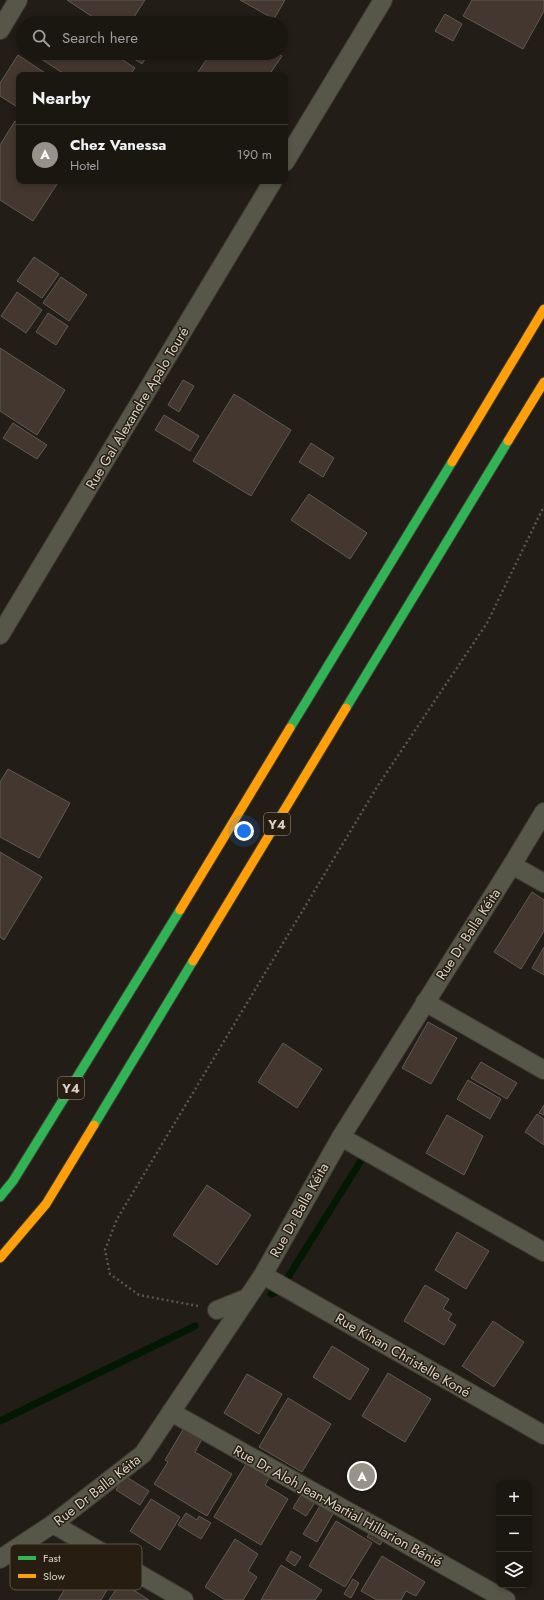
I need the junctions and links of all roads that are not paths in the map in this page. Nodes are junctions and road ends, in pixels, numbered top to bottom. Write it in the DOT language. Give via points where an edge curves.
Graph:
graph roads {
  1 [pos="18,0"];
  2 [pos="382,0"];
  3 [pos="0,30"];
  4 [pos="288,157"];
  5 [pos="272,184"];
  6 [pos="544,309"];
  7 [pos="544,382"];
  8 [pos="0,635"];
  9 [pos="544,812"];
  10 [pos="512,865"];
  11 [pos="544,883"];
  12 [pos="425,1002"];
  13 [pos="544,1070"];
  14 [pos="340,1137"];
  15 [pos="0,1197"];
  16 [pos="544,1252"];
  17 [pos="0,1258"];
  18 [pos="263,1275"];
  19 [pos="247,1298"];
  20 [pos="217,1310"];
  21 [pos="171,1412"];
  22 [pos="544,1435"];
  23 [pos="53,1524"];
  24 [pos="23,1544"];
  25 [pos="87,1544"];
  26 [pos="10,1552"];
  27 [pos="0,1559"];
  28 [pos="142,1576"];
  29 [pos="184,1600"];
  30 [pos="506,1600"];
  1 -- 3 [label="street"];
  2 -- 4 [label="street"];
  5 -- 8 [label="street, Rue Gal Alexandre Apalo Touré"];
  6 -- 15 [label="highway, Y4" via="139,978"];
  7 -- 17 [label="highway, Y4" via="51,1197"];
  9 -- 10 [label="street, Rue Dr Balla Kéita"];
  10 -- 11 [label="street"];
  10 -- 12 [label="street, Rue Dr Balla Kéita"];
  12 -- 13 [label="street"];
  12 -- 14 [label="street, Rue Dr Balla Kéita"];
  14 -- 16 [label="street"];
  14 -- 18 [label="street, Rue Dr Balla Kéita"];
  18 -- 19 [label="street, Rue Dr Balla Kéita"];
  18 -- 22 [label="street, Rue Kinan Christelle Koné"];
  19 -- 20 [label="street"];
  19 -- 21 [label="street, Rue Dr Balla Kéita"];
  21 -- 23 [label="street, Rue Dr Balla Kéita" via="143,1454"];
  21 -- 30 [label="street, Rue Dr Aloh Jean-Martial Hillarion Bénié"];
  23 -- 24 [label="street, Rue Dr Balla Kéita"];
  23 -- 25 [label="street"];
  26 -- 27 [label="street, Rue Dr Balla Kéita"];
  28 -- 29 [label="street"];
}
